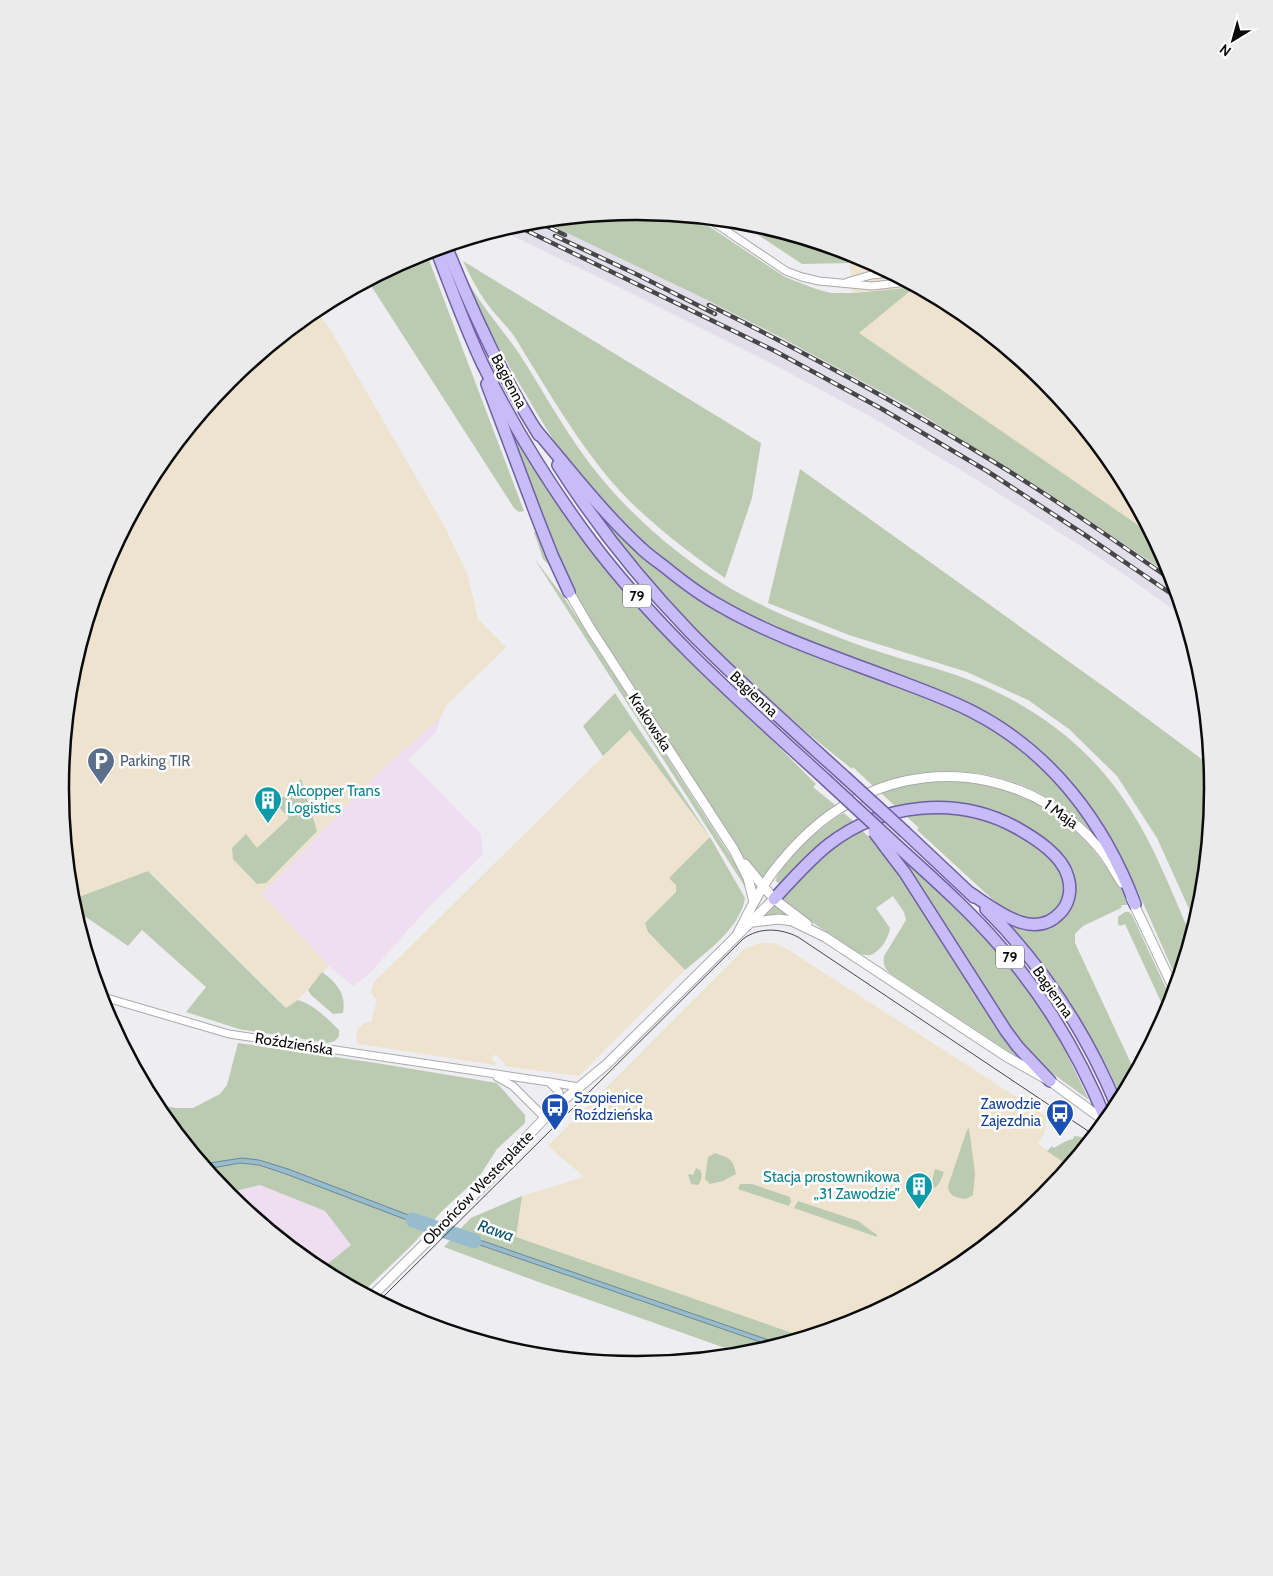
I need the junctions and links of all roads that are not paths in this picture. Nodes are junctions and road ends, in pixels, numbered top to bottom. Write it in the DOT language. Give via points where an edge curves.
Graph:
graph roads {
  1 [pos="719,226"];
  2 [pos="449,252"];
  3 [pos="438,256"];
  4 [pos="878,274"];
  5 [pos="844,283"];
  6 [pos="896,283"];
  7 [pos="483,365"];
  8 [pos="536,430"];
  9 [pos="569,592"];
  10 [pos="860,796"];
  11 [pos="890,845"];
  12 [pos="734,850"];
  13 [pos="763,886"];
  14 [pos="970,893"];
  15 [pos="774,899"];
  16 [pos="754,902"];
  17 [pos="1134,904"];
  18 [pos="753,922"];
  19 [pos="737,935"];
  20 [pos="826,937"];
  21 [pos="1170,982"];
  22 [pos="110,999"];
  23 [pos="492,1074"];
  24 [pos="1050,1081"];
  25 [pos="549,1082"];
  26 [pos="579,1087"];
  27 [pos="1113,1097"];
  28 [pos="560,1103"];
  29 [pos="1103,1112"];
  30 [pos="1100,1116"];
  31 [pos="545,1118"];
  32 [pos="376,1292"];
  1 -- 5 [label="street" via="786,271 813,280"];
  2 -- 8 [label="main road, Bagienna / 79" via="481,328"];
  3 -- 7 [label="main road, Bagienna / 79"];
  4 -- 5 [label="street"];
  5 -- 6 [label="street" via="872,286"];
  7 -- 9 [label="main road" via="488,387 536,517"];
  7 -- 11 [label="main road, Bagienna / 79, bridge" via="522,436 592,542 634,593 679,643 857,808"];
  8 -- 14 [label="main road, Bagienna / 79, bridge" via="615,546 667,608 725,667"];
  8 -- 17 [label="main road" via="641,549 703,595 801,644 972,712 1024,744 1073,793 1088,813 1124,875"];
  9 -- 12 [label="street, Krakowska"];
  10 -- 13 [label="street, Obrońców Westerplatte" via="837,810 801,841"];
  10 -- 17 [label="street, 1 Maja" via="898,782 938,776 982,778 1018,789 1047,803 1079,827 1100,848"];
  11 -- 24 [label="main road" via="1006,1031"];
  11 -- 29 [label="main road, Bagienna / 79" via="967,911 1020,970 1061,1029"];
  12 -- 13 [label="street, Krakowska"];
  12 -- 16 [label="street, Krakowska" via="748,878"];
  13 -- 15 [label="street, Krakowska"];
  13 -- 16 [label="street, Obrońców Westerplatte"];
  14 -- 15 [label="main road" via="1014,921 1036,925 1056,918 1063,910 1068,900 1068,878 1059,861 1045,846 1015,826 980,813 927,807 879,817 846,833 827,846"];
  14 -- 27 [label="main road, Bagienna / 79" via="1012,937 1056,993 1080,1031"];
  15 -- 18 [label="street, Obrońców Westerplatte"];
  15 -- 20 [label="street, Krakowska"];
  16 -- 19 [label="street, Obrońców Westerplatte"];
  17 -- 21 [label="street, 1 Maja"];
  18 -- 19 [label="street, Obrońców Westerplatte"];
  18 -- 20 [label="street" via="792,921"];
  19 -- 26 [label="street, Obrońców Westerplatte" via="607,1064"];
  20 -- 24 [label="street" via="1008,1057"];
  22 -- 23 [label="street, Roździeńska" via="229,1034"];
  23 -- 25 [label="street, Roździeńska"];
  23 -- 31 [label="street, Roździeńska" via="513,1086"];
  24 -- 30 [label="street"];
  25 -- 26 [label="street, Roździeńska"];
  25 -- 28 [label="street" via="559,1092"];
  26 -- 28 [label="street, Obrońców Westerplatte"];
  28 -- 31 [label="street, Obrońców Westerplatte"];
  31 -- 32 [label="street, Obrońców Westerplatte" via="491,1178"];
}
